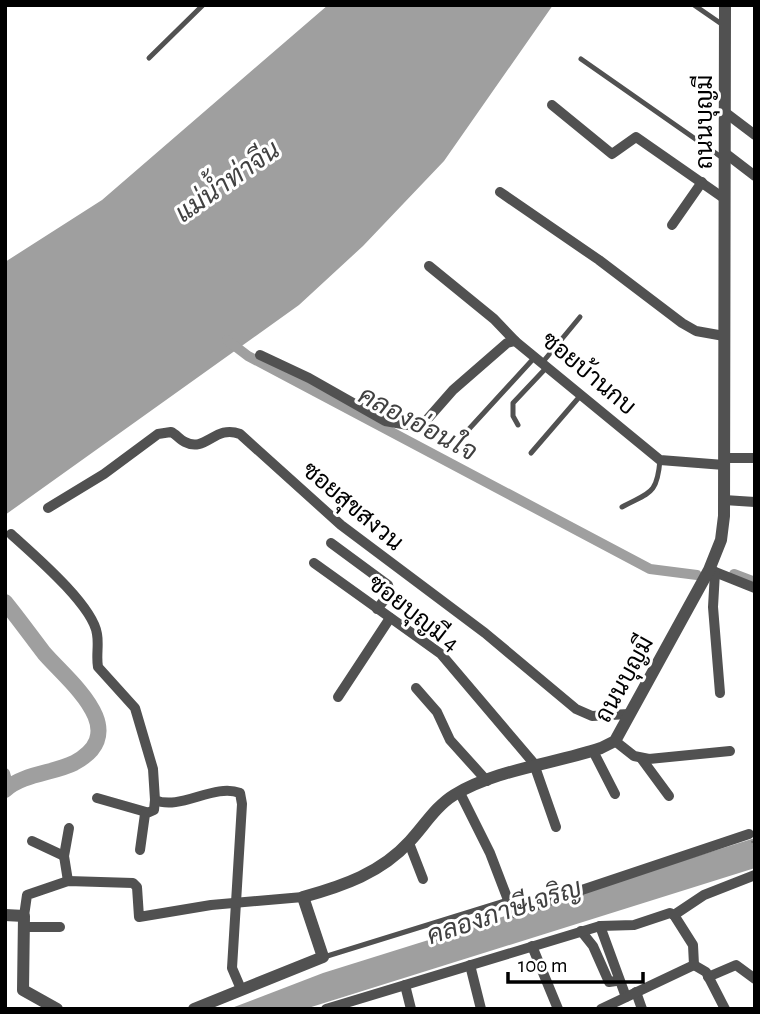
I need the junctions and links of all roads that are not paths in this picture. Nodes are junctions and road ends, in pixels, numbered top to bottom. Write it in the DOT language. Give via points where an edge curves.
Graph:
graph roads {
  1 [pos="203,5"];
  2 [pos="694,5"];
  3 [pos="725,5"];
  4 [pos="725,26"];
  5 [pos="149,58"];
  6 [pos="581,59"];
  7 [pos="552,105"];
  8 [pos="726,113"];
  9 [pos="755,135"];
  10 [pos="725,157"];
  11 [pos="755,176"];
  12 [pos="702,182"];
  13 [pos="500,192"];
  14 [pos="725,199"];
  15 [pos="672,225"];
  16 [pos="429,266"];
  17 [pos="580,317"];
  18 [pos="724,336"];
  19 [pos="514,341"];
  20 [pos="260,355"];
  21 [pos="542,362"];
  22 [pos="581,395"];
  23 [pos="518,425"];
  24 [pos="469,429"];
  25 [pos="531,453"];
  26 [pos="755,458"];
  27 [pos="660,460"];
  28 [pos="724,461"];
  29 [pos="724,500"];
  30 [pos="755,502"];
  31 [pos="48,508"];
  32 [pos="622,508"];
  33 [pos="10,534"];
  34 [pos="331,542"];
  35 [pos="314,563"];
  36 [pos="712,571"];
  37 [pos="755,588"];
  38 [pos="377,609"];
  39 [pos="390,618"];
  40 [pos="416,688"];
  41 [pos="720,692"];
  42 [pos="338,697"];
  43 [pos="629,714"];
  44 [pos="615,741"];
  45 [pos="593,751"];
  46 [pos="730,751"];
  47 [pos="640,758"];
  48 [pos="536,767"];
  49 [pos="487,781"];
  50 [pos="460,793"];
  51 [pos="615,794"];
  52 [pos="670,796"];
  53 [pos="97,798"];
  54 [pos="155,800"];
  55 [pos="146,812"];
  56 [pos="556,827"];
  57 [pos="69,828"];
  58 [pos="750,836"];
  59 [pos="32,841"];
  60 [pos="409,843"];
  61 [pos="141,850"];
  62 [pos="64,856"];
  63 [pos="755,875"];
  64 [pos="423,879"];
  65 [pos="68,881"];
  66 [pos="303,897"];
  67 [pos="508,900"];
  68 [pos="236,904"];
  69 [pos="5,915"];
  70 [pos="674,915"];
  71 [pos="24,922"];
  72 [pos="600,926"];
  73 [pos="60,927"];
  74 [pos="581,931"];
  75 [pos="532,946"];
  76 [pos="323,957"];
  77 [pos="470,965"];
  78 [pos="694,965"];
  79 [pos="708,977"];
  80 [pos="755,979"];
  81 [pos="616,981"];
  82 [pos="405,985"];
  83 [pos="241,989"];
  84 [pos="631,995"];
  85 [pos="57,1009"];
  86 [pos="194,1009"];
  87 [pos="326,1009"];
  88 [pos="411,1009"];
  89 [pos="481,1009"];
  90 [pos="558,1009"];
  91 [pos="601,1009"];
  92 [pos="642,1009"];
  93 [pos="725,1009"];
  1 -- 5 [label="lane"];
  2 -- 4 [label="lane"];
  3 -- 4 [label="street, ถนนบุญมี"];
  4 -- 8 [label="street, ถนนบุญมี"];
  6 -- 10 [label="lane"];
  7 -- 12 [label="street" via="612,154 636,137"];
  8 -- 9 [label="street"];
  8 -- 10 [label="street, ถนนบุญมี"];
  10 -- 11 [label="street"];
  10 -- 14 [label="street, ถนนบุญมี"];
  12 -- 14 [label="street"];
  12 -- 15 [label="street"];
  13 -- 18 [label="street" via="682,323 696,331"];
  14 -- 18 [label="street, ถนนบุญมี"];
  16 -- 19 [label="street"];
  17 -- 21 [label="lane"];
  18 -- 28 [label="street, ถนนบุญมี"];
  19 -- 20 [label="street, ซอยบ้านกบ" via="453,390 424,423 414,426 385,421"];
  19 -- 21 [label="street, ซอยบ้านกบ"];
  21 -- 22 [label="street, ซอยบ้านกบ"];
  21 -- 23 [label="lane" via="513,403"];
  21 -- 24 [label="lane"];
  22 -- 25 [label="lane"];
  22 -- 27 [label="street, ซอยบ้านกบ"];
  26 -- 28 [label="street"];
  27 -- 28 [label="street"];
  27 -- 32 [label="lane" via="654,487 641,500"];
  28 -- 29 [label="street, ถนนบุญมี"];
  29 -- 30 [label="street"];
  29 -- 36 [label="street, ถนนบุญมี" via="721,540"];
  31 -- 43 [label="street, ซอยสุขสงวน" via="158,434 171,432 184,442 198,444 218,433 240,434 341,525 485,633 576,709 592,716"];
  33 -- 54 [label="street" via="59,579 89,617 97,634 98,667 135,708 153,769"];
  34 -- 38 [label="street" via="388,585 390,593"];
  35 -- 38 [label="street, ซอยบุญมี 4"];
  36 -- 37 [label="street"];
  36 -- 41 [label="street"];
  36 -- 43 [label="street, ถนนบุญมี"];
  38 -- 39 [label="street, ซอยบุญมี 4"];
  39 -- 42 [label="street"];
  39 -- 48 [label="street, ซอยบุญมี 4" via="441,654"];
  40 -- 49 [label="street" via="437,712 450,740"];
  43 -- 44 [label="street, ถนนบุญมี"];
  44 -- 45 [label="street, ถนนบุญมี"];
  44 -- 47 [label="street"];
  45 -- 48 [label="street, ถนนบุญมี"];
  45 -- 51 [label="street"];
  46 -- 47 [label="street"];
  47 -- 52 [label="street"];
  48 -- 49 [label="street, ถนนบุญมี"];
  48 -- 56 [label="street"];
  49 -- 50 [label="street, ถนนบุญมี"];
  50 -- 60 [label="street, ถนนบุญมี" via="443,803"];
  50 -- 67 [label="street"];
  53 -- 55 [label="street"];
  54 -- 55 [label="street" via="154,810"];
  54 -- 68 [label="street" via="240,793"];
  55 -- 61 [label="street"];
  57 -- 62 [label="street"];
  58 -- 67 [label="street" via="513,913"];
  59 -- 62 [label="street"];
  60 -- 64 [label="street"];
  60 -- 66 [label="street, ถนนบุญมี" via="352,883"];
  62 -- 65 [label="street"];
  63 -- 70 [label="street" via="704,895"];
  65 -- 68 [label="street, ถนนบุญมี" via="133,883 139,917"];
  65 -- 71 [label="street, ถนนบุญมี" via="27,895"];
  66 -- 68 [label="street, ถนนบุญมี"];
  66 -- 76 [label="street"];
  67 -- 76 [label="lane"];
  68 -- 83 [label="street" via="232,968"];
  69 -- 71 [label="street"];
  70 -- 72 [label="street" via="634,925"];
  70 -- 78 [label="street" via="694,945"];
  71 -- 73 [label="street"];
  71 -- 85 [label="street" via="23,990"];
  72 -- 74 [label="street"];
  72 -- 84 [label="street"];
  74 -- 75 [label="street"];
  74 -- 81 [label="street" via="609,982"];
  75 -- 77 [label="street"];
  75 -- 90 [label="street"];
  76 -- 83 [label="street"];
  77 -- 82 [label="street"];
  77 -- 89 [label="street"];
  78 -- 79 [label="street"];
  78 -- 84 [label="street"];
  79 -- 80 [label="street" via="736,965"];
  79 -- 93 [label="street"];
  82 -- 87 [label="street"];
  82 -- 88 [label="street"];
  83 -- 86 [label="street"];
  84 -- 91 [label="street"];
  84 -- 92 [label="street"];
}
